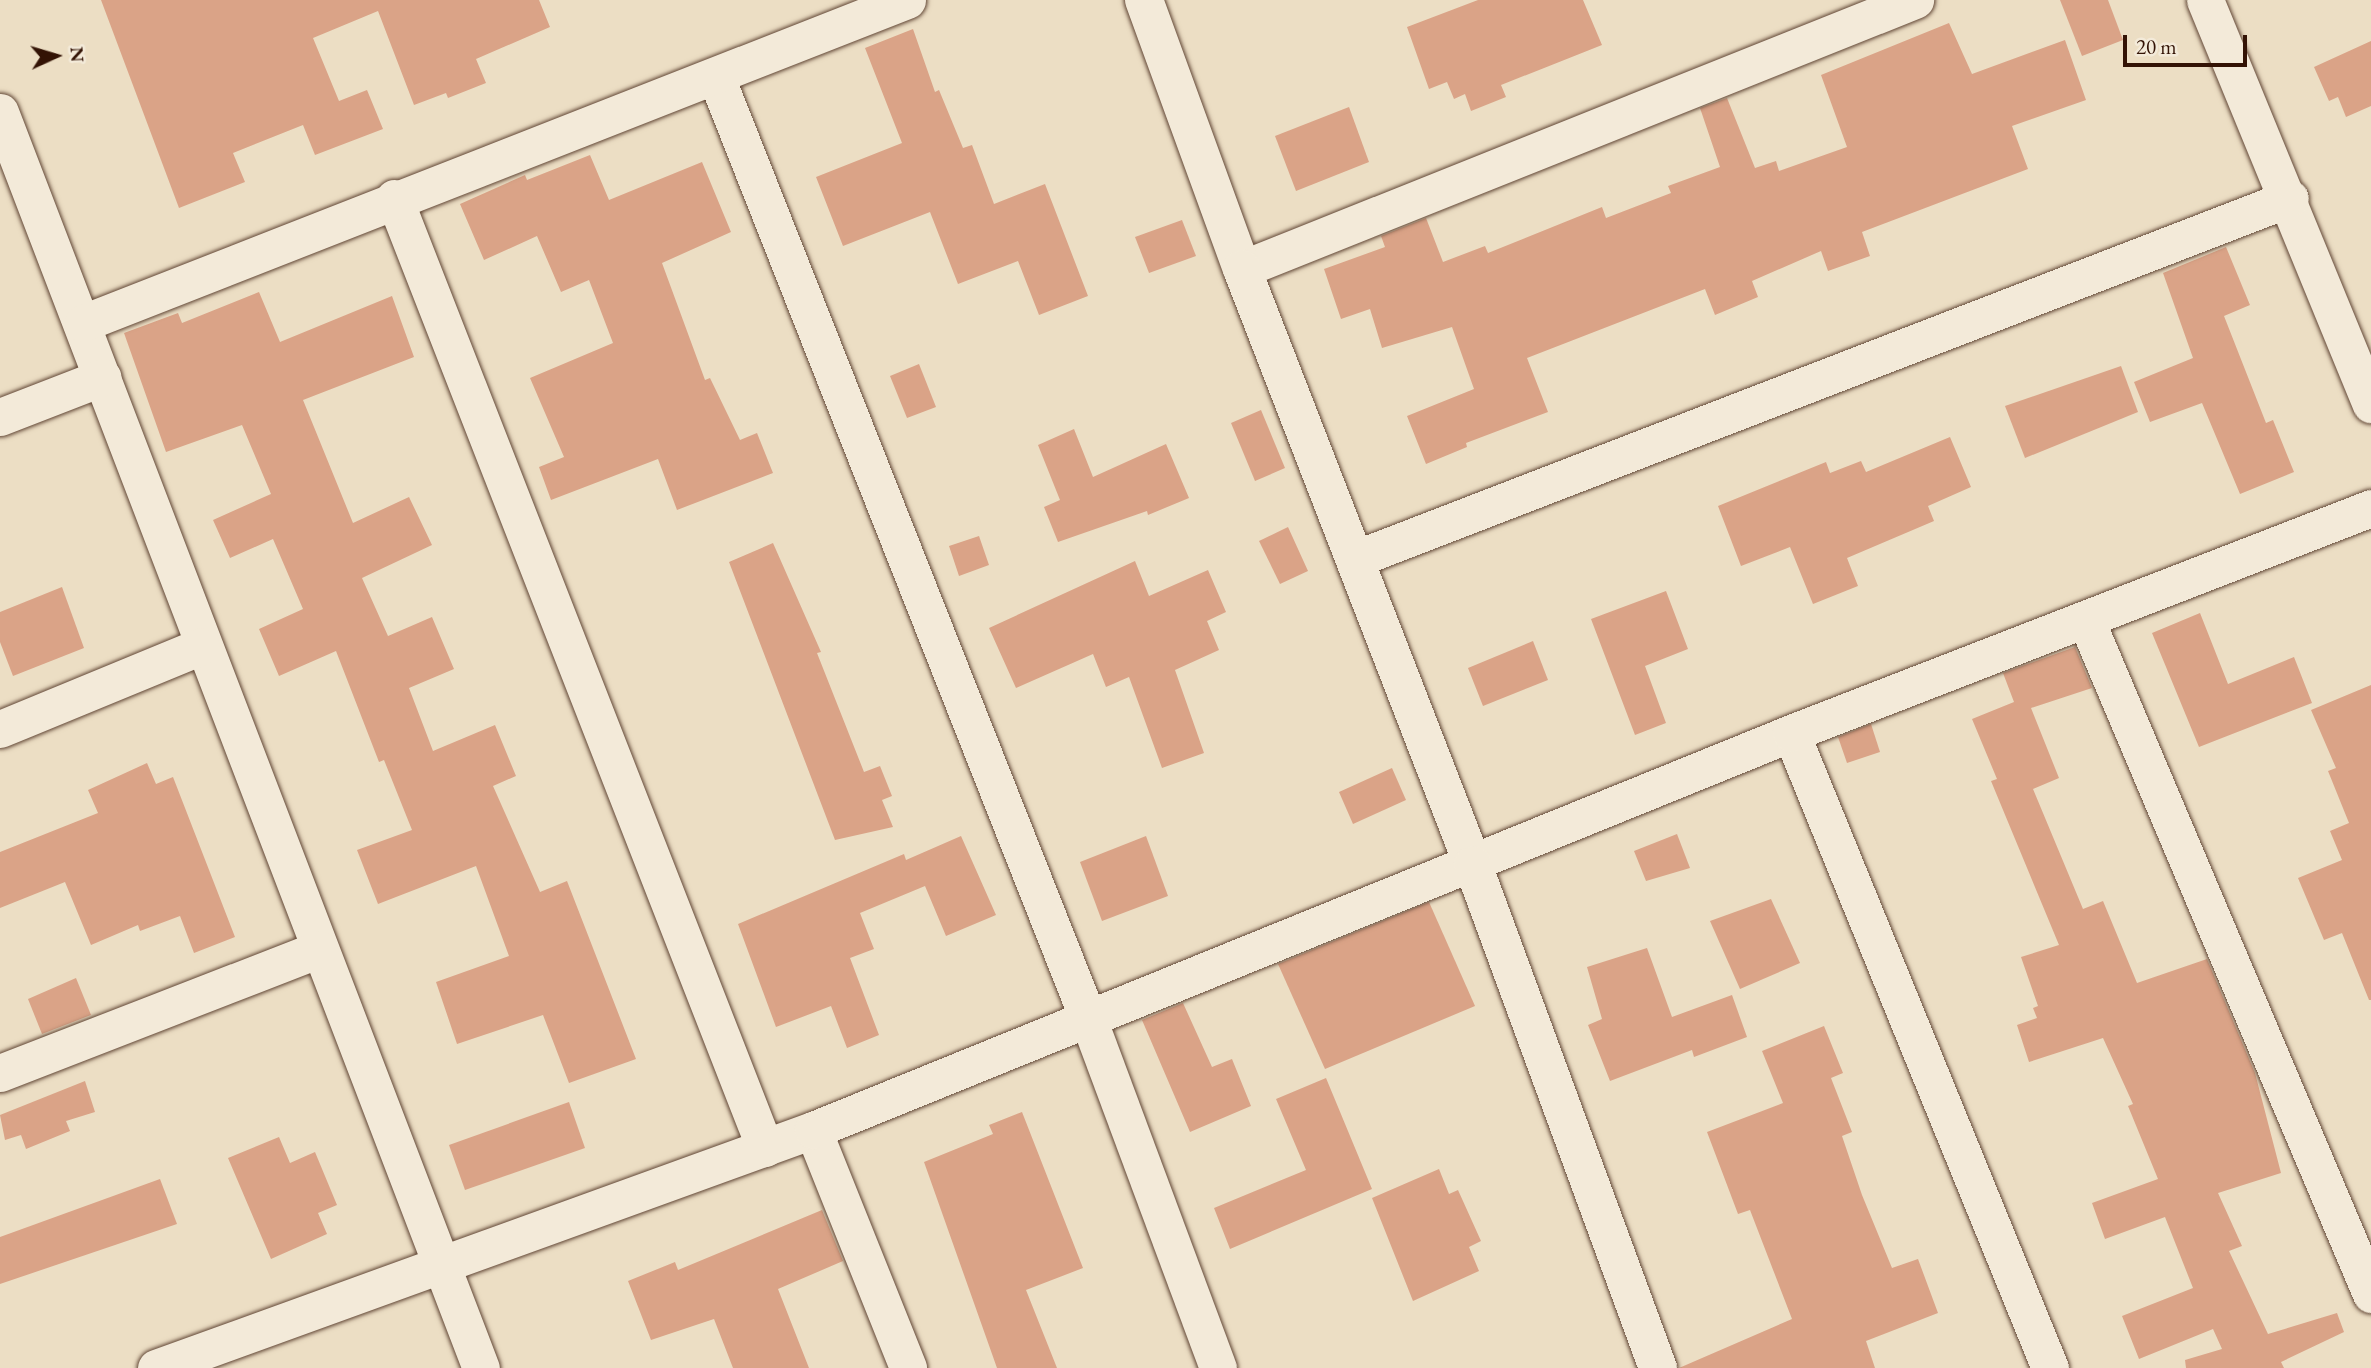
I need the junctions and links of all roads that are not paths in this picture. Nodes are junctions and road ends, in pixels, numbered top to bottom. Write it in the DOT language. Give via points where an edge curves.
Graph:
graph roads {
  1 [pos="907,0"];
  2 [pos="1144,0"];
  3 [pos="1915,0"];
  4 [pos="2205,0"];
  5 [pos="716,77"];
  6 [pos="0,112"];
  7 [pos="394,198"];
  8 [pos="2290,198"];
  9 [pos="1242,269"];
  10 [pos="83,324"];
  11 [pos="103,377"];
  12 [pos="2371,404"];
  13 [pos="0,417"];
  14 [pos="2371,508"];
  15 [pos="1355,559"];
  16 [pos="2086,620"];
  17 [pos="201,646"];
  18 [pos="0,729"];
  19 [pos="1791,733"];
  20 [pos="1473,865"];
  21 [pos="318,949"];
  22 [pos="1089,1021"];
  23 [pos="0,1073"];
  24 [pos="813,1130"];
  25 [pos="765,1148"];
  26 [pos="441,1265"];
  27 [pos="2371,1294"];
  28 [pos="156,1368"];
  29 [pos="481,1368"];
  30 [pos="908,1368"];
  31 [pos="1218,1368"];
  32 [pos="1658,1368"];
  33 [pos="2050,1368"];
  1 -- 5 [label="street"];
  2 -- 9 [label="street"];
  3 -- 9 [label="street"];
  4 -- 8 [label="street"];
  5 -- 7 [label="street"];
  5 -- 22 [label="street"];
  6 -- 10 [label="street"];
  7 -- 10 [label="street"];
  7 -- 25 [label="street"];
  8 -- 12 [label="street"];
  8 -- 15 [label="street"];
  9 -- 15 [label="street"];
  10 -- 11 [label="street"];
  11 -- 13 [label="street"];
  11 -- 17 [label="street"];
  14 -- 16 [label="street"];
  15 -- 20 [label="street"];
  16 -- 19 [label="street"];
  16 -- 27 [label="street"];
  17 -- 18 [label="street"];
  17 -- 21 [label="street"];
  19 -- 20 [label="street"];
  19 -- 33 [label="street"];
  20 -- 22 [label="street"];
  20 -- 32 [label="street"];
  21 -- 23 [label="street"];
  21 -- 26 [label="street"];
  22 -- 24 [label="street"];
  22 -- 31 [label="street"];
  24 -- 25 [label="street"];
  24 -- 30 [label="street"];
  25 -- 26 [label="street"];
  26 -- 28 [label="street"];
  26 -- 29 [label="street"];
}
